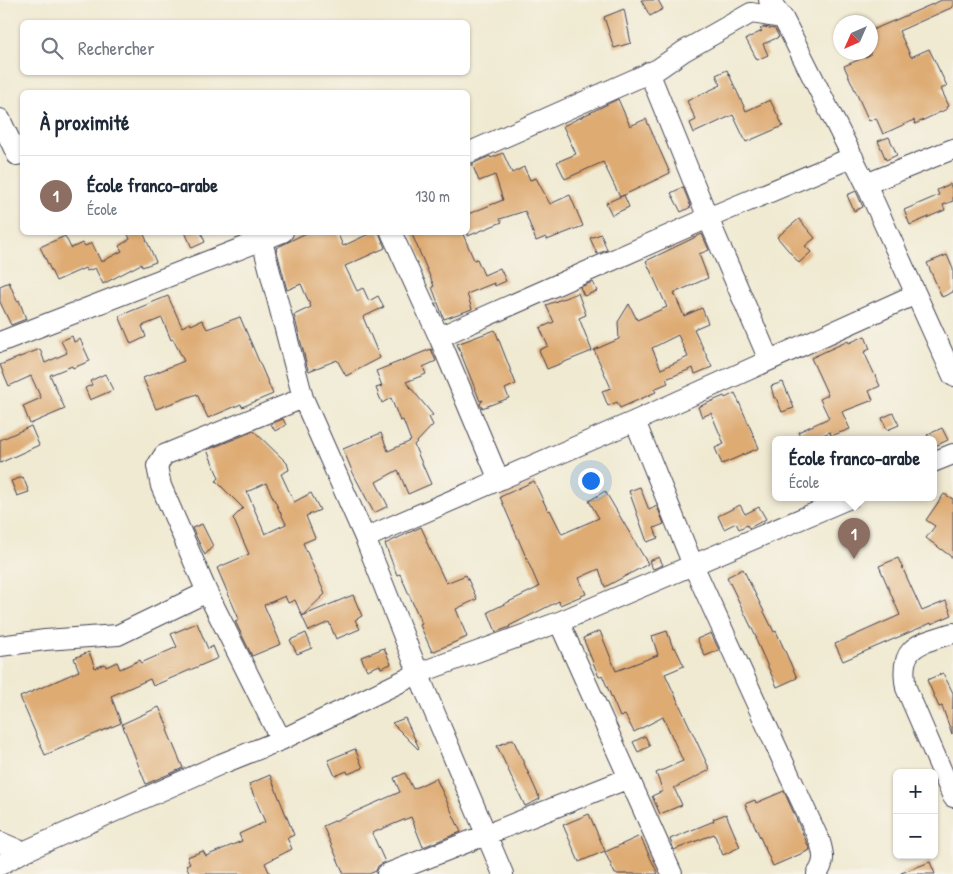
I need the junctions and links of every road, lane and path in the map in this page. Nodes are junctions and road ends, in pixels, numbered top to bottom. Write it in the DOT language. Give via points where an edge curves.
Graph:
graph roads {
  1 [pos="769,0"];
  2 [pos="783,18"];
  3 [pos="650,72"];
  4 [pos="0,119"];
  5 [pos="953,149"];
  6 [pos="470,152"];
  7 [pos="13,156"];
  8 [pos="852,157"];
  9 [pos="866,184"];
  10 [pos="708,218"];
  11 [pos="392,235"];
  12 [pos="256,237"];
  13 [pos="916,294"];
  14 [pos="439,338"];
  15 [pos="0,342"];
  16 [pos="770,360"];
  17 [pos="953,376"];
  18 [pos="303,398"];
  19 [pos="635,421"];
  20 [pos="953,454"];
  21 [pos="937,460"];
  22 [pos="499,480"];
  23 [pos="843,501"];
  24 [pos="365,538"];
  25 [pos="693,565"];
  26 [pos="207,592"];
  27 [pos="559,622"];
  28 [pos="953,633"];
  29 [pos="0,646"];
  30 [pos="418,673"];
  31 [pos="281,740"];
  32 [pos="629,778"];
  33 [pos="953,797"];
  34 [pos="486,834"];
  35 [pos="0,842"];
  36 [pos="23,852"];
  37 [pos="0,865"];
  38 [pos="387,874"];
  39 [pos="503,874"];
  40 [pos="672,874"];
  41 [pos="817,874"];
  1 -- 2 [label="street"];
  2 -- 3 [label="street" via="752,13"];
  2 -- 8 [label="street"];
  3 -- 6 [label="street"];
  3 -- 10 [label="street"];
  4 -- 7 [label="street"];
  5 -- 9 [label="street"];
  8 -- 9 [label="street"];
  8 -- 10 [label="street"];
  9 -- 13 [label="street"];
  10 -- 14 [label="street"];
  10 -- 16 [label="street"];
  11 -- 14 [label="street"];
  12 -- 15 [label="street"];
  12 -- 18 [label="street"];
  13 -- 16 [label="street"];
  13 -- 17 [label="street"];
  14 -- 22 [label="street"];
  16 -- 19 [label="street"];
  18 -- 24 [label="street"];
  18 -- 26 [label="street" via="164,455 157,466 161,486"];
  19 -- 22 [label="street"];
  19 -- 25 [label="street"];
  20 -- 21 [label="street"];
  22 -- 24 [label="street"];
  23 -- 25 [label="street"];
  24 -- 30 [label="street"];
  25 -- 27 [label="street"];
  25 -- 41 [label="street" via="820,842 824,856"];
  26 -- 29 [label="street" via="118,635"];
  26 -- 31 [label="street"];
  27 -- 30 [label="street"];
  27 -- 32 [label="street"];
  28 -- 33 [label="street" via="914,648 905,658 903,673 906,688"];
  30 -- 31 [label="street"];
  30 -- 34 [label="street"];
  31 -- 36 [label="street"];
  32 -- 34 [label="street"];
  32 -- 40 [label="street"];
  34 -- 38 [label="street"];
  34 -- 39 [label="street"];
  35 -- 36 [label="street"];
  36 -- 37 [label="street"];
}
